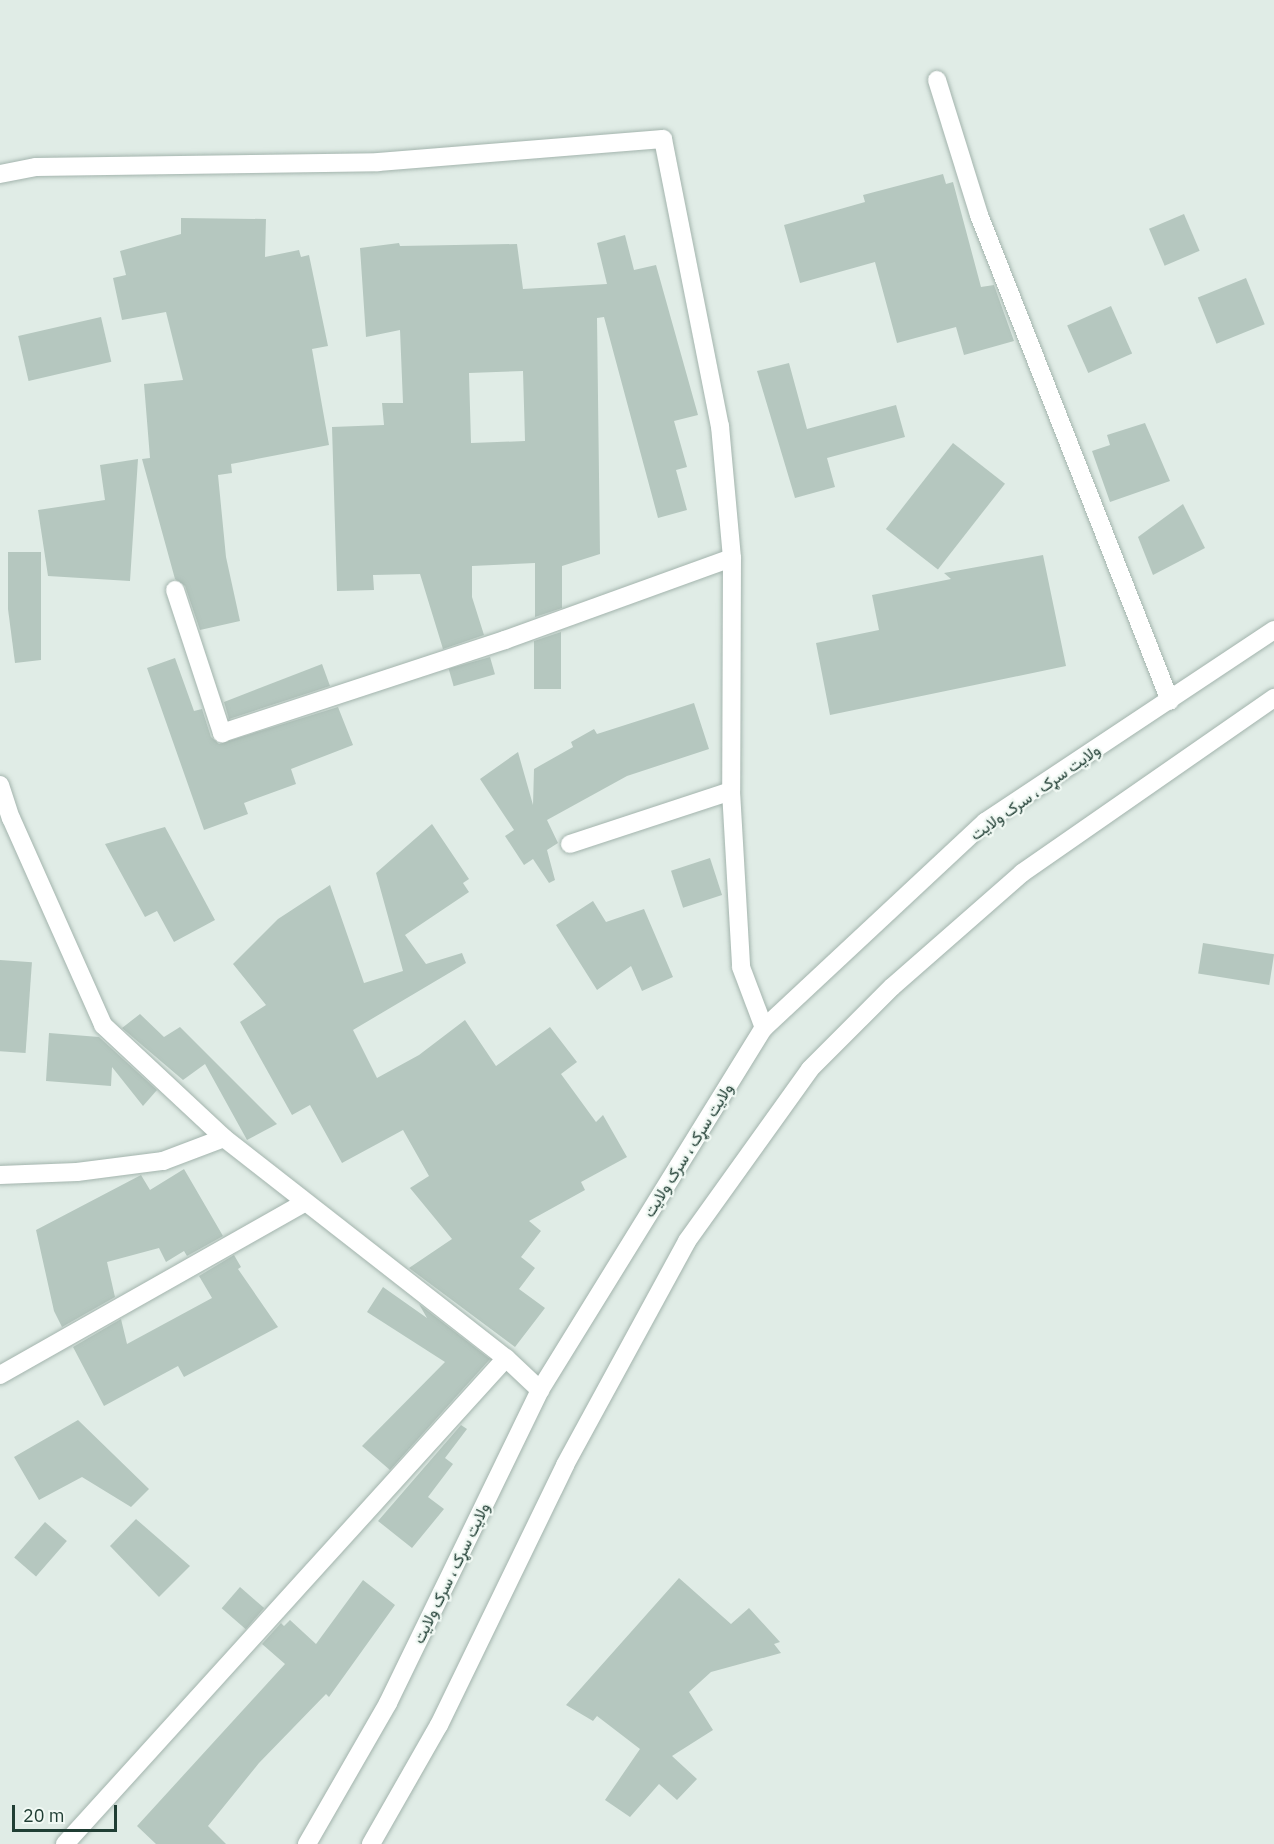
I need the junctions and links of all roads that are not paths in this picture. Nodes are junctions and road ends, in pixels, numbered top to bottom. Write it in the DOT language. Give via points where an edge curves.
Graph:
graph roads {
  1 [pos="937,80"];
  2 [pos="0,174"];
  3 [pos="732,558"];
  4 [pos="175,590"];
  5 [pos="1274,630"];
  6 [pos="1274,698"];
  7 [pos="1170,701"];
  8 [pos="0,785"];
  9 [pos="730,791"];
  10 [pos="570,844"];
  11 [pos="764,1028"];
  12 [pos="224,1138"];
  13 [pos="0,1175"];
  14 [pos="304,1203"];
  15 [pos="506,1358"];
  16 [pos="0,1375"];
  17 [pos="540,1390"];
  18 [pos="65,1844"];
  19 [pos="307,1844"];
  20 [pos="371,1844"];
  1 -- 7 [label="street" via="979,215"];
  2 -- 3 [label="street" via="36,167 378,162 663,139 720,426"];
  3 -- 4 [label="street" via="505,640 222,733"];
  3 -- 9 [label="street"];
  5 -- 7 [label="street, ولایت سړک ، سرک ولایت"];
  6 -- 20 [label="street" via="1022,873 892,987 810,1069 687,1241 565,1465 439,1725"];
  7 -- 11 [label="street, ولایت سړک ، سرک ولایت" via="985,822"];
  8 -- 12 [label="street" via="103,1025"];
  9 -- 10 [label="street"];
  9 -- 11 [label="street" via="741,967"];
  11 -- 17 [label="street, ولایت سړک ، سرک ولایت"];
  12 -- 13 [label="street" via="163,1161 77,1172"];
  12 -- 14 [label="street"];
  14 -- 15 [label="street"];
  14 -- 16 [label="street"];
  15 -- 17 [label="street"];
  15 -- 18 [label="street"];
  17 -- 19 [label="street, ولایت سړک ، سرک ولایت" via="388,1703"];
}
